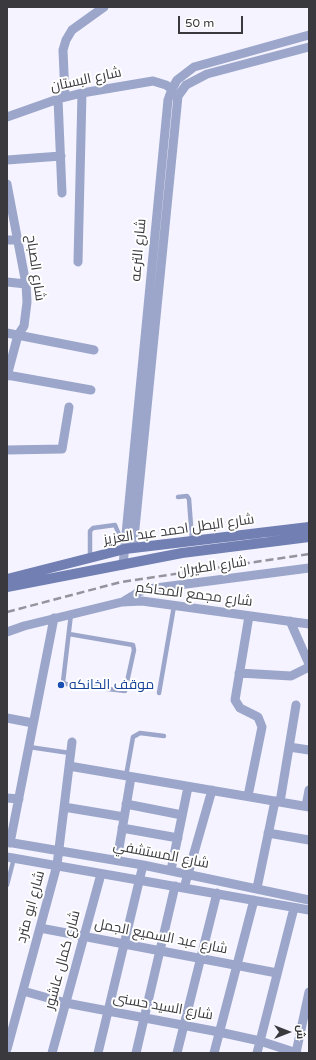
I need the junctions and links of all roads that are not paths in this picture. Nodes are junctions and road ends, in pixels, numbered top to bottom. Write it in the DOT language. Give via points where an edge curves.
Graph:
graph roads {
  1 [pos="104,7"];
  2 [pos="309,35"];
  3 [pos="309,47"];
  4 [pos="172,90"];
  5 [pos="82,93"];
  6 [pos="62,98"];
  7 [pos="7,117"];
  8 [pos="61,156"];
  9 [pos="7,160"];
  10 [pos="7,184"];
  11 [pos="62,193"];
  12 [pos="9,204"];
  13 [pos="7,240"];
  14 [pos="18,240"];
  15 [pos="78,262"];
  16 [pos="7,282"];
  17 [pos="26,284"];
  18 [pos="7,333"];
  19 [pos="18,335"];
  20 [pos="94,350"];
  21 [pos="7,376"];
  22 [pos="91,390"];
  23 [pos="69,407"];
  24 [pos="7,450"];
  25 [pos="178,498"];
  26 [pos="309,527"];
  27 [pos="309,537"];
  28 [pos="192,540"];
  29 [pos="129,549"];
  30 [pos="90,558"];
  31 [pos="123,565"];
  32 [pos="309,568"];
  33 [pos="7,579"];
  34 [pos="7,588"];
  35 [pos="122,602"];
  36 [pos="174,606"];
  37 [pos="71,614"];
  38 [pos="249,616"];
  39 [pos="54,618"];
  40 [pos="290,621"];
  41 [pos="309,624"];
  42 [pos="7,632"];
  43 [pos="69,634"];
  44 [pos="309,666"];
  45 [pos="239,673"];
  46 [pos="160,693"];
  47 [pos="296,705"];
  48 [pos="7,718"];
  49 [pos="33,723"];
  50 [pos="164,736"];
  51 [pos="72,742"];
  52 [pos="29,747"];
  53 [pos="289,747"];
  54 [pos="309,750"];
  55 [pos="70,753"];
  56 [pos="69,766"];
  57 [pos="129,776"];
  58 [pos="188,787"];
  59 [pos="212,790"];
  60 [pos="309,790"];
  61 [pos="248,796"];
  62 [pos="7,798"];
  63 [pos="19,799"];
  64 [pos="278,801"];
  65 [pos="126,804"];
  66 [pos="308,806"];
  67 [pos="64,807"];
  68 [pos="182,814"];
  69 [pos="124,817"];
  70 [pos="122,828"];
  71 [pos="268,833"];
  72 [pos="178,838"];
  73 [pos="309,840"];
  74 [pos="9,842"];
  75 [pos="58,850"];
  76 [pos="11,858"];
  77 [pos="117,860"];
  78 [pos="57,865"];
  79 [pos="143,865"];
  80 [pos="171,870"];
  81 [pos="101,874"];
  82 [pos="189,874"];
  83 [pos="140,879"];
  84 [pos="7,885"];
  85 [pos="180,887"];
  86 [pos="257,888"];
  87 [pos="217,894"];
  88 [pos="254,900"];
  89 [pos="309,900"];
  90 [pos="294,908"];
  91 [pos="309,910"];
  92 [pos="40,928"];
  93 [pos="84,937"];
  94 [pos="124,944"];
  95 [pos="161,951"];
  96 [pos="201,959"];
  97 [pos="237,966"];
  98 [pos="277,973"];
  99 [pos="23,991"];
  100 [pos="309,992"];
  101 [pos="66,1003"];
  102 [pos="108,1011"];
  103 [pos="145,1018"];
  104 [pos="184,1025"];
  105 [pos="219,1032"];
  106 [pos="260,1041"];
  107 [pos="7,1049"];
  108 [pos="52,1053"];
  109 [pos="98,1053"];
  110 [pos="136,1053"];
  111 [pos="177,1053"];
  112 [pos="214,1053"];
  113 [pos="257,1053"];
  114 [pos="296,1053"];
  1 -- 6 [label="street" via="72,30 66,40 63,50"];
  2 -- 4 [label="street, شارع الترعه" via="194,67 177,80"];
  3 -- 29 [label="street, شارع الترعه" via="207,74 186,85 178,96"];
  4 -- 5 [label="street, شارع البستان" via="160,82 153,81"];
  4 -- 29 [label="street, شارع الترعه" via="168,100"];
  5 -- 6 [label="street, شارع البستان"];
  5 -- 15 [label="street"];
  6 -- 7 [label="street, شارع البستان"];
  6 -- 8 [label="street"];
  8 -- 9 [label="street"];
  8 -- 11 [label="street"];
  10 -- 12 [label="street, شارع الصباح"];
  12 -- 14 [label="street, شارع الصباح"];
  13 -- 14 [label="street"];
  14 -- 17 [label="street, شارع الصباح"];
  16 -- 17 [label="street"];
  17 -- 19 [label="street, شارع الصباح" via="26,314 24,326"];
  18 -- 19 [label="street"];
  19 -- 20 [label="street"];
  19 -- 21 [label="street, شارع الصباح"];
  21 -- 22 [label="street"];
  23 -- 24 [label="street" via="62,449"];
  25 -- 28 [label="lane" via="187,496 189,499"];
  26 -- 28 [label="main road, شارع البطل احمد عبد العزيز"];
  27 -- 31 [label="main road, شارع البطل احمد عبد العزيز" via="182,553"];
  28 -- 29 [label="main road, شارع البطل احمد عبد العزيز"];
  29 -- 30 [label="main road, شارع البطل احمد عبد العزيز"];
  29 -- 30 [label="lane" via="115,525 93,528 90,532"];
  29 -- 31 [label="street, شارع الترعه"];
  30 -- 33 [label="main road, شارع البطل احمد عبد العزيز"];
  31 -- 34 [label="main road, شارع البطل احمد عبد العزيز"];
  32 -- 35 [label="street, شارع الطيران" via="148,589"];
  35 -- 36 [label="street, شارع مجمع المحاكم" via="142,601"];
  35 -- 37 [label="street, شارع مجمع المحاكم"];
  36 -- 38 [label="street, شارع مجمع المحاكم"];
  36 -- 46 [label="lane"];
  37 -- 39 [label="street, شارع مجمع المحاكم"];
  37 -- 43 [label="lane"];
  38 -- 40 [label="street, شارع مجمع المحاكم"];
  38 -- 45 [label="street"];
  39 -- 42 [label="street, شارع مجمع المحاكم"];
  39 -- 49 [label="street"];
  40 -- 41 [label="street, شارع مجمع المحاكم"];
  40 -- 44 [label="street"];
  43 -- 43 [label="lane" via="62,680 64,684 125,691 134,650 132,645"];
  44 -- 45 [label="street" via="291,676"];
  45 -- 61 [label="street" via="236,704 258,717 262,723"];
  47 -- 53 [label="street"];
  48 -- 49 [label="street"];
  49 -- 52 [label="street"];
  50 -- 57 [label="lane" via="135,735 132,739"];
  51 -- 55 [label="street, شارع ابو مترد"];
  52 -- 55 [label="lane"];
  52 -- 63 [label="street"];
  53 -- 54 [label="street"];
  53 -- 64 [label="street"];
  55 -- 56 [label="street, شارع ابو مترد"];
  56 -- 57 [label="street"];
  56 -- 67 [label="street, شارع ابو مترد"];
  57 -- 58 [label="street"];
  57 -- 65 [label="street"];
  58 -- 59 [label="street"];
  58 -- 68 [label="street"];
  59 -- 61 [label="street"];
  59 -- 82 [label="street"];
  60 -- 66 [label="street"];
  61 -- 64 [label="street"];
  62 -- 63 [label="street"];
  63 -- 74 [label="street"];
  64 -- 66 [label="street"];
  64 -- 71 [label="street"];
  65 -- 68 [label="street"];
  65 -- 69 [label="street"];
  67 -- 69 [label="street"];
  67 -- 75 [label="street, شارع ابو مترد"];
  68 -- 72 [label="street"];
  69 -- 70 [label="street"];
  70 -- 72 [label="street"];
  70 -- 77 [label="street"];
  71 -- 73 [label="street"];
  71 -- 86 [label="street"];
  72 -- 80 [label="street"];
  74 -- 75 [label="street, شارع المستشفي"];
  75 -- 77 [label="street, شارع المستشفي"];
  75 -- 78 [label="street, شارع ابو مترد"];
  76 -- 78 [label="street, شارع المستشفي"];
  76 -- 84 [label="lane"];
  77 -- 79 [label="street, شارع المستشفي"];
  78 -- 81 [label="street, شارع المستشفي"];
  78 -- 92 [label="street, شارع ابو مترد"];
  79 -- 80 [label="street, شارع المستشفي"];
  79 -- 83 [label="street"];
  80 -- 82 [label="street, شارع المستشفي"];
  81 -- 83 [label="street, شارع المستشفي"];
  81 -- 93 [label="street, شارع كمال عاشور"];
  82 -- 85 [label="street"];
  82 -- 86 [label="street, شارع المستشفي"];
  83 -- 85 [label="street, شارع المستشفي"];
  83 -- 94 [label="street"];
  85 -- 87 [label="street, شارع المستشفي"];
  85 -- 95 [label="street"];
  86 -- 89 [label="street, شارع المستشفي"];
  87 -- 88 [label="street, شارع المستشفي"];
  87 -- 96 [label="street"];
  88 -- 90 [label="street, شارع المستشفي"];
  88 -- 97 [label="street"];
  90 -- 91 [label="street, شارع المستشفي"];
  90 -- 98 [label="street"];
  92 -- 93 [label="street, شارع عبد السميع الجمل"];
  92 -- 99 [label="street, شارع ابو مترد"];
  93 -- 94 [label="street, شارع عبد السميع الجمل"];
  93 -- 101 [label="street, شارع كمال عاشور"];
  94 -- 95 [label="street, شارع عبد السميع الجمل"];
  94 -- 102 [label="street"];
  95 -- 96 [label="street, شارع عبد السميع الجمل"];
  95 -- 103 [label="street"];
  96 -- 97 [label="street, شارع عبد السميع الجمل"];
  96 -- 104 [label="street"];
  97 -- 98 [label="street, شارع عبد السميع الجمل"];
  97 -- 105 [label="street"];
  98 -- 106 [label="street"];
  99 -- 101 [label="street, شارع السيد حسنى"];
  99 -- 107 [label="street, شارع ابو مترد"];
  100 -- 114 [label="street"];
  101 -- 102 [label="street, شارع السيد حسنى"];
  101 -- 108 [label="street, شارع كمال عاشور"];
  102 -- 103 [label="street, شارع السيد حسنى"];
  102 -- 109 [label="street"];
  103 -- 104 [label="street, شارع السيد حسنى"];
  103 -- 110 [label="street"];
  104 -- 105 [label="street, شارع السيد حسنى"];
  104 -- 111 [label="street"];
  105 -- 106 [label="street, شارع السيد حسنى"];
  105 -- 112 [label="street"];
  106 -- 113 [label="street"];
  106 -- 114 [label="street, شارع السيد حسنى"];
}
